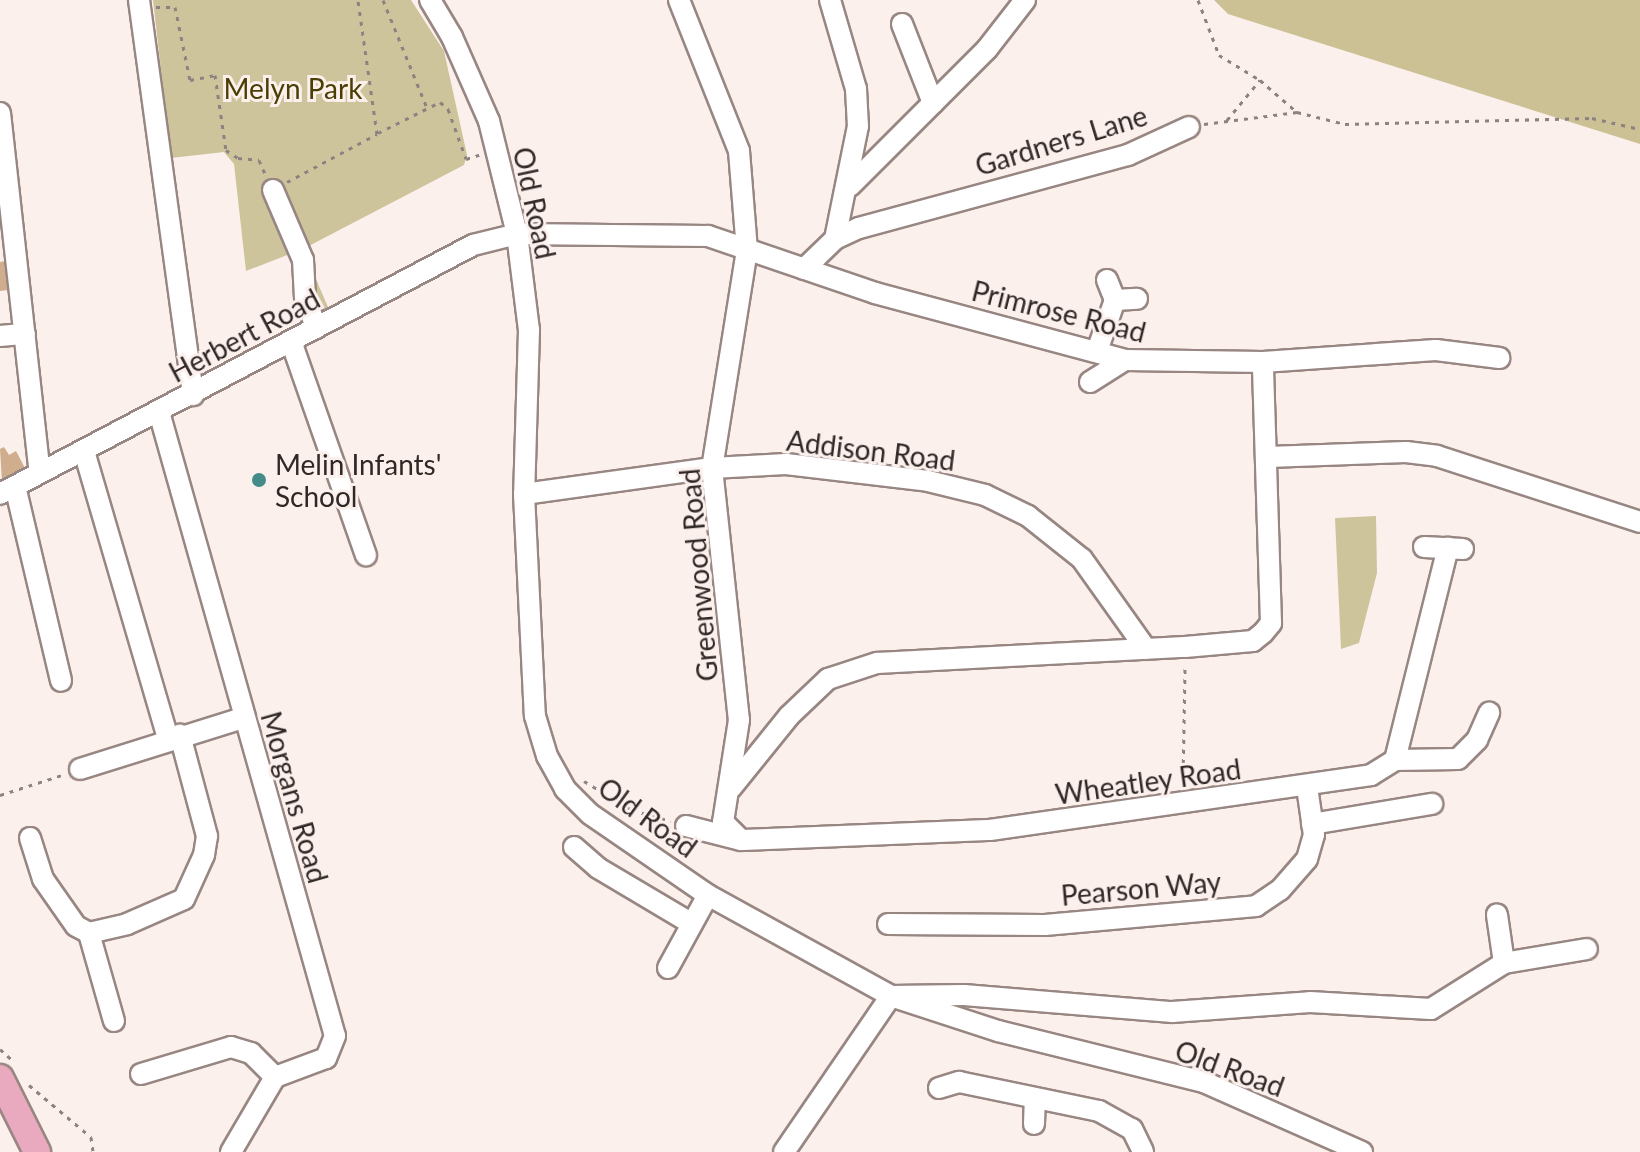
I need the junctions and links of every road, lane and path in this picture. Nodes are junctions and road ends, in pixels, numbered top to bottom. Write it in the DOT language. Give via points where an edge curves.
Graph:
graph roads {
  1 [pos="358,0"];
  2 [pos="383,0"];
  3 [pos="430,0"];
  4 [pos="679,0"];
  5 [pos="830,0"];
  6 [pos="1025,0"];
  7 [pos="1198,0"];
  8 [pos="146,4"];
  9 [pos="904,31"];
  10 [pos="1260,80"];
  11 [pos="933,103"];
  12 [pos="427,109"];
  13 [pos="1297,112"];
  14 [pos="0,113"];
  15 [pos="1227,120"];
  16 [pos="1189,127"];
  17 [pos="1640,129"];
  18 [pos="377,134"];
  19 [pos="496,150"];
  20 [pos="850,186"];
  21 [pos="273,190"];
  22 [pos="517,234"];
  23 [pos="835,239"];
  24 [pos="747,250"];
  25 [pos="804,269"];
  26 [pos="1137,299"];
  27 [pos="316,328"];
  28 [pos="25,334"];
  29 [pos="0,336"];
  30 [pos="292,344"];
  31 [pos="1097,351"];
  32 [pos="1499,358"];
  33 [pos="1125,360"];
  34 [pos="1263,362"];
  35 [pos="1090,382"];
  36 [pos="193,395"];
  37 [pos="159,412"];
  38 [pos="84,451"];
  39 [pos="1268,462"];
  40 [pos="1381,462"];
  41 [pos="712,468"];
  42 [pos="40,473"];
  43 [pos="8,490"];
  44 [pos="524,494"];
  45 [pos="1640,522"];
  46 [pos="1424,547"];
  47 [pos="366,555"];
  48 [pos="1185,647"];
  49 [pos="1146,649"];
  50 [pos="61,681"];
  51 [pos="1489,713"];
  52 [pos="243,718"];
  53 [pos="174,737"];
  54 [pos="547,756"];
  55 [pos="1395,760"];
  56 [pos="80,769"];
  57 [pos="1307,787"];
  58 [pos="731,788"];
  59 [pos="0,795"];
  60 [pos="1432,804"];
  61 [pos="1183,805"];
  62 [pos="1312,824"];
  63 [pos="686,826"];
  64 [pos="30,838"];
  65 [pos="741,840"];
  66 [pos="574,847"];
  67 [pos="708,895"];
  68 [pos="1497,915"];
  69 [pos="689,922"];
  70 [pos="888,924"];
  71 [pos="89,933"];
  72 [pos="1587,949"];
  73 [pos="1504,963"];
  74 [pos="668,968"];
  75 [pos="891,996"];
  76 [pos="114,1021"];
  77 [pos="0,1049"];
  78 [pos="141,1074"];
  79 [pos="14,1075"];
  80 [pos="275,1077"];
  81 [pos="939,1088"];
  82 [pos="1035,1101"];
  83 [pos="1034,1124"];
  84 [pos="37,1152"];
  85 [pos="93,1152"];
  86 [pos="231,1152"];
  87 [pos="784,1152"];
  88 [pos="1143,1152"];
  89 [pos="1362,1152"];
  1 -- 18 [label="path"];
  2 -- 12 [label="path"];
  3 -- 19 [label="street, Old Road" via="452,37"];
  4 -- 24 [label="street, Greenwood Road" via="739,151"];
  5 -- 20 [label="street" via="856,89 858,126"];
  6 -- 11 [label="street" via="987,49"];
  7 -- 10 [label="path" via="1219,55"];
  8 -- 21 [label="path" via="175,7 190,80 215,75 226,150 238,158 259,160"];
  8 -- 36 [label="street"];
  9 -- 11 [label="street"];
  10 -- 13 [label="path"];
  10 -- 15 [label="path"];
  11 -- 20 [label="street"];
  12 -- 18 [label="path"];
  12 -- 19 [label="path" via="440,102 448,109 466,159"];
  13 -- 15 [label="path, Gardners Lane"];
  13 -- 17 [label="path, Gardners Lane" via="1345,124 1592,118"];
  14 -- 28 [label="street"];
  15 -- 16 [label="path, Gardners Lane"];
  16 -- 23 [label="street, Gardners Lane" via="1128,155"];
  18 -- 21 [label="path"];
  19 -- 22 [label="street, Old Road"];
  20 -- 23 [label="street"];
  21 -- 27 [label="street" via="303,260 305,297"];
  22 -- 24 [label="street" via="674,232 708,236"];
  22 -- 27 [label="street, Herbert Road" via="473,245"];
  22 -- 44 [label="street, Old Road" via="529,330"];
  23 -- 25 [label="street, Gardners Lane"];
  24 -- 25 [label="street"];
  24 -- 41 [label="street, Greenwood Road"];
  25 -- 31 [label="street, Primrose Road"];
  26 -- 31 [label="street" via="1111,290"];
  27 -- 30 [label="street, Herbert Road"];
  28 -- 29 [label="street"];
  28 -- 42 [label="street"];
  30 -- 36 [label="street, Herbert Road"];
  30 -- 47 [label="street"];
  31 -- 33 [label="street, Primrose Road"];
  32 -- 34 [label="street, Primrose Road" via="1436,350"];
  33 -- 34 [label="street, Primrose Road"];
  33 -- 35 [label="street"];
  34 -- 39 [label="street"];
  36 -- 37 [label="street, Herbert Road"];
  37 -- 38 [label="street, Herbert Road"];
  37 -- 52 [label="street, Morgans Road"];
  38 -- 42 [label="street, Herbert Road"];
  38 -- 53 [label="street"];
  39 -- 40 [label="street"];
  39 -- 45 [label="street" via="1406,452 1437,456"];
  39 -- 48 [label="street" via="1271,623 1253,641"];
  41 -- 44 [label="street, Addison Road"];
  41 -- 49 [label="street, Addison Road" via="786,464 928,481 985,495 1028,516 1082,559"];
  41 -- 58 [label="street, Greenwood Road" via="739,720"];
  42 -- 43 [label="street, Herbert Road"];
  43 -- 50 [label="street"];
  44 -- 54 [label="street, Old Road" via="535,716"];
  46 -- 55 [label="street" via="1456,548"];
  48 -- 49 [label="street"];
  48 -- 61 [label="path"];
  49 -- 58 [label="street" via="865,667 828,679 789,716"];
  51 -- 55 [label="street" via="1477,740 1458,759"];
  52 -- 53 [label="street"];
  52 -- 80 [label="street, Morgans Road" via="335,1036 326,1058"];
  53 -- 56 [label="street"];
  53 -- 71 [label="street" via="207,836 198,875 184,899 170,907"];
  54 -- 63 [label="path" via="632,810"];
  54 -- 67 [label="street, Old Road" via="565,789 590,814"];
  55 -- 57 [label="street, Wheatley Road" via="1371,775"];
  56 -- 59 [label="path"];
  57 -- 61 [label="street, Wheatley Road"];
  57 -- 62 [label="street, Pearson Way"];
  58 -- 65 [label="street, Greenwood Road" via="723,822"];
  60 -- 62 [label="street"];
  61 -- 65 [label="street, Wheatley Road" via="990,830"];
  62 -- 70 [label="street, Pearson Way" via="1307,859 1280,890 1256,906 1045,925"];
  63 -- 65 [label="street, Wheatley Road"];
  64 -- 71 [label="street" via="43,879 76,926"];
  66 -- 69 [label="street"];
  67 -- 69 [label="street"];
  67 -- 75 [label="street, Old Road"];
  68 -- 73 [label="street"];
  69 -- 74 [label="street"];
  71 -- 76 [label="street"];
  72 -- 73 [label="street"];
  73 -- 75 [label="street" via="1448,1002 1416,1010 1310,1002 1172,1012 964,995"];
  75 -- 87 [label="street"];
  75 -- 89 [label="street, Old Road" via="998,1031 1204,1082"];
  77 -- 79 [label="path"];
  78 -- 80 [label="street" via="231,1047 251,1053"];
  79 -- 84 [label="main road"];
  79 -- 85 [label="path" via="91,1137"];
  80 -- 86 [label="street"];
  81 -- 82 [label="street" via="959,1082"];
  82 -- 83 [label="street"];
  82 -- 88 [label="street" via="1099,1111 1132,1129"];
}
